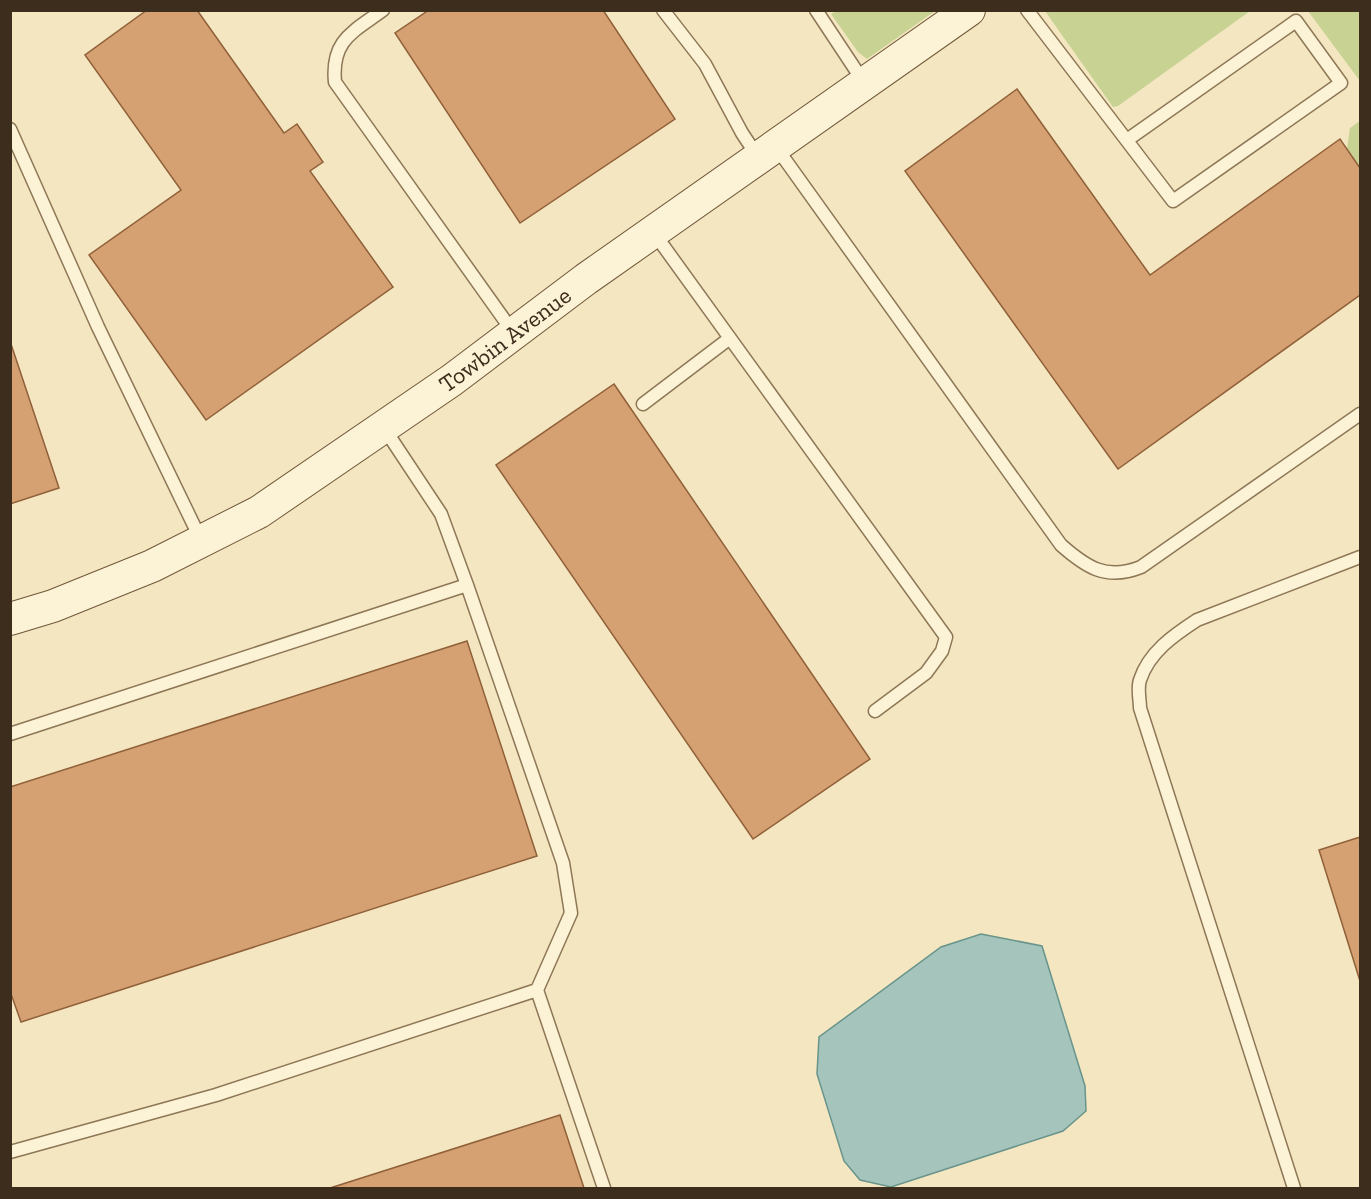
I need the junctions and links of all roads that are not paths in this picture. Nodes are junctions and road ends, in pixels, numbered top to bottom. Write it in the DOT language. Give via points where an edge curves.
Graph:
graph roads {
  1 [pos="383,10"];
  2 [pos="663,10"];
  3 [pos="816,10"];
  4 [pos="969,10"];
  5 [pos="1027,10"];
  6 [pos="865,84"];
  7 [pos="10,129"];
  8 [pos="1127,140"];
  9 [pos="767,152"];
  10 [pos="654,232"];
  11 [pos="514,333"];
  12 [pos="730,338"];
  13 [pos="643,404"];
  14 [pos="1360,414"];
  15 [pos="383,427"];
  16 [pos="202,541"];
  17 [pos="1360,558"];
  18 [pos="467,585"];
  19 [pos="10,619"];
  20 [pos="876,711"];
  21 [pos="10,734"];
  22 [pos="537,990"];
  23 [pos="10,1152"];
  24 [pos="604,1188"];
  25 [pos="1294,1188"];
  1 -- 11 [label="lane" via="340,46 333,64 335,82"];
  2 -- 9 [label="lane" via="705,64 742,133"];
  3 -- 6 [label="lane"];
  4 -- 6 [label="street, Towbin Avenue"];
  5 -- 8 [label="lane"];
  6 -- 9 [label="street, Towbin Avenue"];
  7 -- 16 [label="lane"];
  8 -- 8 [label="lane" via="1173,201 1341,83 1296,21"];
  9 -- 10 [label="street, Towbin Avenue"];
  9 -- 14 [label="lane" via="1061,545 1098,571 1114,574 1141,567"];
  10 -- 11 [label="street, Towbin Avenue"];
  10 -- 12 [label="lane"];
  11 -- 15 [label="street, Towbin Avenue"];
  12 -- 13 [label="lane"];
  12 -- 20 [label="lane" via="946,637 942,651 926,673"];
  15 -- 16 [label="street, Towbin Avenue" via="259,512"];
  15 -- 18 [label="lane" via="441,514"];
  16 -- 19 [label="street, Towbin Avenue" via="152,566"];
  17 -- 25 [label="lane" via="1197,620 1154,653 1139,681 1140,708"];
  18 -- 21 [label="lane"];
  18 -- 22 [label="lane" via="563,863 570,913"];
  22 -- 23 [label="lane" via="216,1095"];
  22 -- 24 [label="lane"];
}
